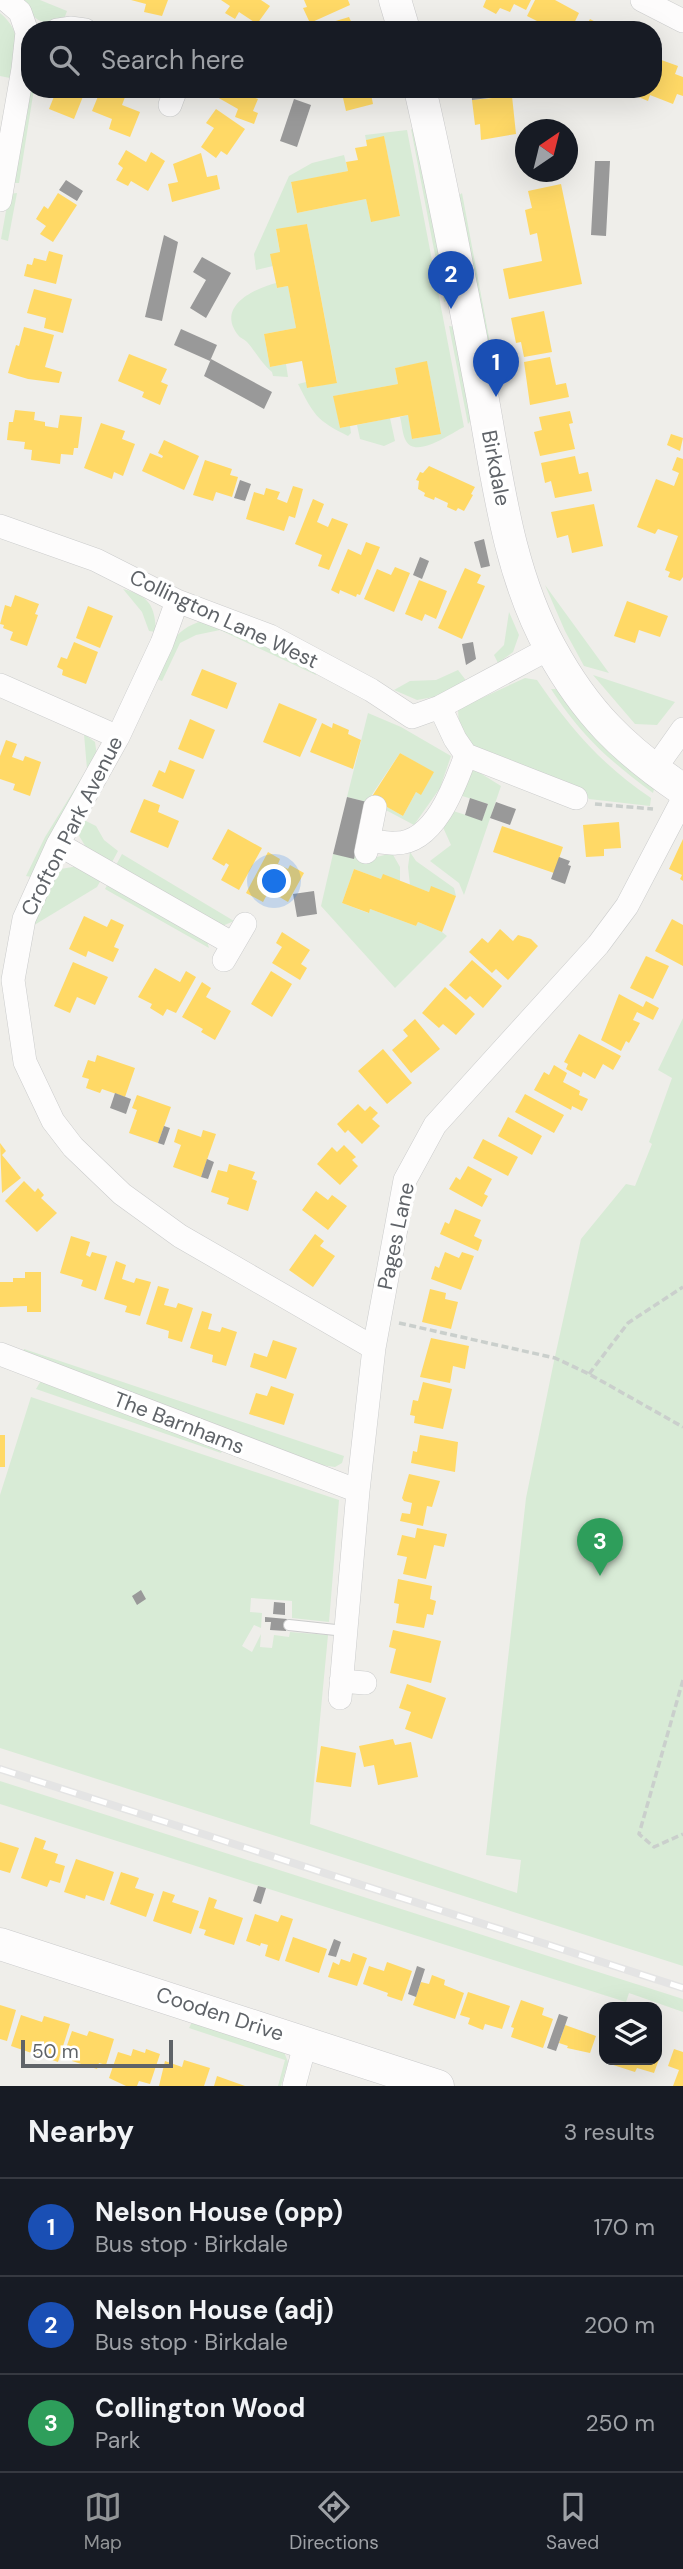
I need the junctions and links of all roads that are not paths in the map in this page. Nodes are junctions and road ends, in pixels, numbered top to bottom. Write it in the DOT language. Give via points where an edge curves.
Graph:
graph roads {
  1 [pos="6,0"];
  2 [pos="395,0"];
  3 [pos="642,0"];
  4 [pos="24,21"];
  5 [pos="401,21"];
  6 [pos="683,21"];
  7 [pos="21,80"];
  8 [pos="421,98"];
  9 [pos="0,200"];
  10 [pos="0,526"];
  11 [pos="177,601"];
  12 [pos="550,649"];
  13 [pos="0,685"];
  14 [pos="440,707"];
  15 [pos="683,729"];
  16 [pos="118,737"];
  17 [pos="466,755"];
  18 [pos="654,770"];
  19 [pos="576,798"];
  20 [pos="681,800"];
  21 [pos="375,807"];
  22 [pos="58,844"];
  23 [pos="234,943"];
  24 [pos="374,1348"];
  25 [pos="0,1354"];
  26 [pos="358,1491"];
  27 [pos="289,1625"];
  28 [pos="345,1631"];
  29 [pos="365,1683"];
  30 [pos="0,1944"];
  31 [pos="306,2041"];
  32 [pos="294,2086"];
  33 [pos="438,2086"];
  1 -- 4 [label="street"];
  2 -- 5 [label="street"];
  3 -- 6 [label="street"];
  7 -- 9 [label="street"];
  8 -- 12 [label="street, Birkdale" via="444,192 509,535 526,594"];
  10 -- 11 [label="street, Collington Lane West" via="103,563"];
  11 -- 14 [label="street, Collington Lane West" via="270,636 412,717"];
  11 -- 16 [label="street, Crofton Park Avenue" via="163,643"];
  12 -- 14 [label="street, Collington Lane West"];
  12 -- 18 [label="street, Birkdale" via="595,717"];
  13 -- 16 [label="street"];
  14 -- 17 [label="street"];
  15 -- 18 [label="street"];
  16 -- 22 [label="street, Crofton Park Avenue"];
  17 -- 19 [label="street"];
  17 -- 21 [label="street" via="450,797 414,839 367,848"];
  18 -- 20 [label="street, Birkdale"];
  20 -- 24 [label="street, Pages Lane" via="627,906 598,945 435,1125 405,1180"];
  22 -- 23 [label="street"];
  22 -- 24 [label="street, Crofton Park Avenue" via="24,919 13,980 25,1062 53,1121 122,1194 180,1236"];
  24 -- 26 [label="street, Pages Lane"];
  25 -- 26 [label="street, The Barnhams"];
  26 -- 28 [label="street, Pages Lane"];
  27 -- 28 [label="lane"];
  28 -- 29 [label="street, Pages Lane" via="341,1689"];
  30 -- 31 [label="street, Cooden Drive"];
  31 -- 32 [label="street"];
  31 -- 33 [label="street, Cooden Drive"];
}
